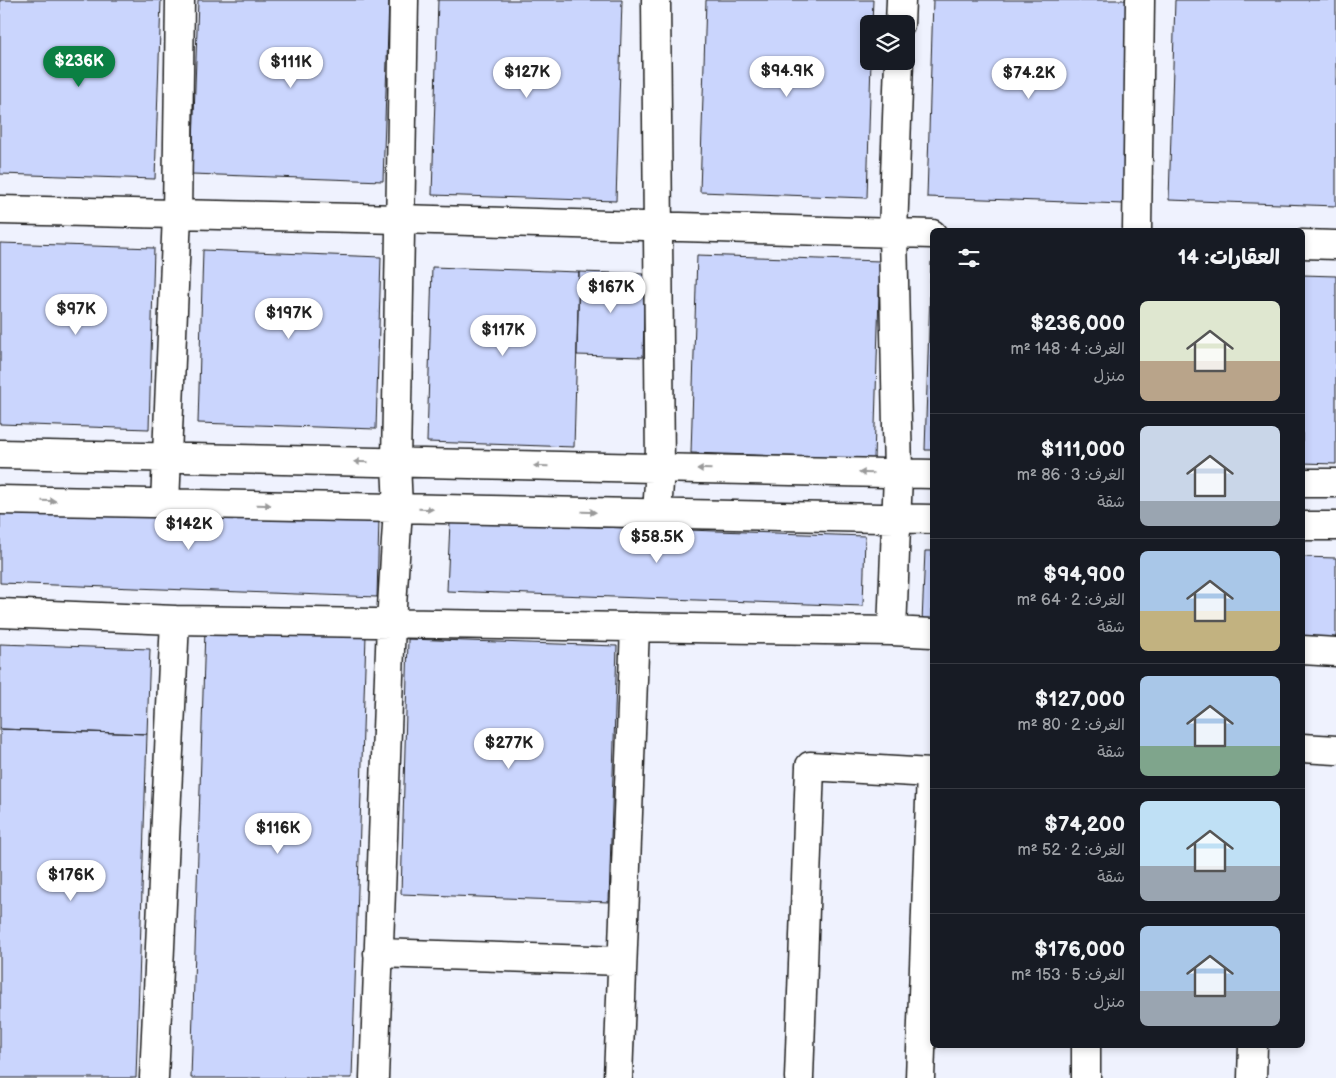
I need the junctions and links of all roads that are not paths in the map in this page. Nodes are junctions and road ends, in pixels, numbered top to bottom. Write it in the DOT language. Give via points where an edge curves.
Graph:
graph roads {
  1 [pos="180,0"];
  2 [pos="404,0"];
  3 [pos="656,0"];
  4 [pos="901,0"];
  5 [pos="1140,0"];
  6 [pos="900,15"];
  7 [pos="899,70"];
  8 [pos="0,210"];
  9 [pos="176,214"];
  10 [pos="399,219"];
  11 [pos="658,226"];
  12 [pos="1137,228"];
  13 [pos="893,233"];
  14 [pos="930,234"];
  15 [pos="1305,244"];
  16 [pos="1336,245"];
  17 [pos="0,454"];
  18 [pos="167,458"];
  19 [pos="396,463"];
  20 [pos="660,468"];
  21 [pos="898,474"];
  22 [pos="930,474"];
  23 [pos="1305,483"];
  24 [pos="1336,483"];
  25 [pos="0,500"];
  26 [pos="165,504"];
  27 [pos="398,508"];
  28 [pos="657,513"];
  29 [pos="896,518"];
  30 [pos="930,519"];
  31 [pos="1305,526"];
  32 [pos="1336,526"];
  33 [pos="0,613"];
  34 [pos="175,620"];
  35 [pos="391,623"];
  36 [pos="635,627"];
  37 [pos="892,631"];
  38 [pos="930,633"];
  39 [pos="1305,650"];
  40 [pos="1336,652"];
  41 [pos="1305,748"];
  42 [pos="1336,750"];
  43 [pos="930,773"];
  44 [pos="930,801"];
  45 [pos="378,954"];
  46 [pos="622,961"];
  47 [pos="1086,1048"];
  48 [pos="1254,1048"];
  49 [pos="154,1078"];
  50 [pos="374,1078"];
  51 [pos="618,1078"];
  52 [pos="799,1078"];
  53 [pos="920,1078"];
  54 [pos="1086,1078"];
  55 [pos="1252,1078"];
  1 -- 9 [label="street"];
  2 -- 10 [label="street"];
  3 -- 11 [label="street"];
  4 -- 6 [label="street"];
  5 -- 12 [label="street"];
  7 -- 13 [label="street"];
  8 -- 9 [label="street"];
  9 -- 10 [label="street"];
  9 -- 18 [label="street"];
  10 -- 11 [label="street"];
  10 -- 19 [label="street"];
  11 -- 13 [label="street"];
  11 -- 20 [label="street"];
  13 -- 14 [label="street"];
  13 -- 21 [label="street"];
  15 -- 16 [label="street"];
  17 -- 18 [label="street"];
  19 -- 18 [label="street, one-way"];
  18 -- 26 [label="street"];
  20 -- 19 [label="street, one-way"];
  19 -- 27 [label="street"];
  21 -- 20 [label="street, one-way"];
  20 -- 28 [label="street"];
  21 -- 22 [label="street"];
  21 -- 29 [label="street"];
  23 -- 24 [label="street"];
  25 -- 26 [label="street, one-way"];
  26 -- 27 [label="street, one-way"];
  27 -- 28 [label="street, one-way"];
  27 -- 35 [label="street"];
  28 -- 29 [label="street"];
  29 -- 30 [label="street"];
  29 -- 37 [label="street"];
  31 -- 32 [label="street"];
  33 -- 34 [label="street"];
  34 -- 35 [label="street"];
  34 -- 49 [label="street"];
  35 -- 36 [label="street"];
  35 -- 45 [label="street"];
  36 -- 37 [label="street"];
  36 -- 46 [label="street"];
  37 -- 38 [label="street"];
  39 -- 40 [label="street"];
  41 -- 42 [label="street"];
  43 -- 52 [label="street" via="810,766"];
  44 -- 53 [label="street"];
  45 -- 46 [label="street"];
  45 -- 50 [label="street"];
  46 -- 51 [label="street"];
  47 -- 54 [label="street"];
  48 -- 55 [label="street"];
}
